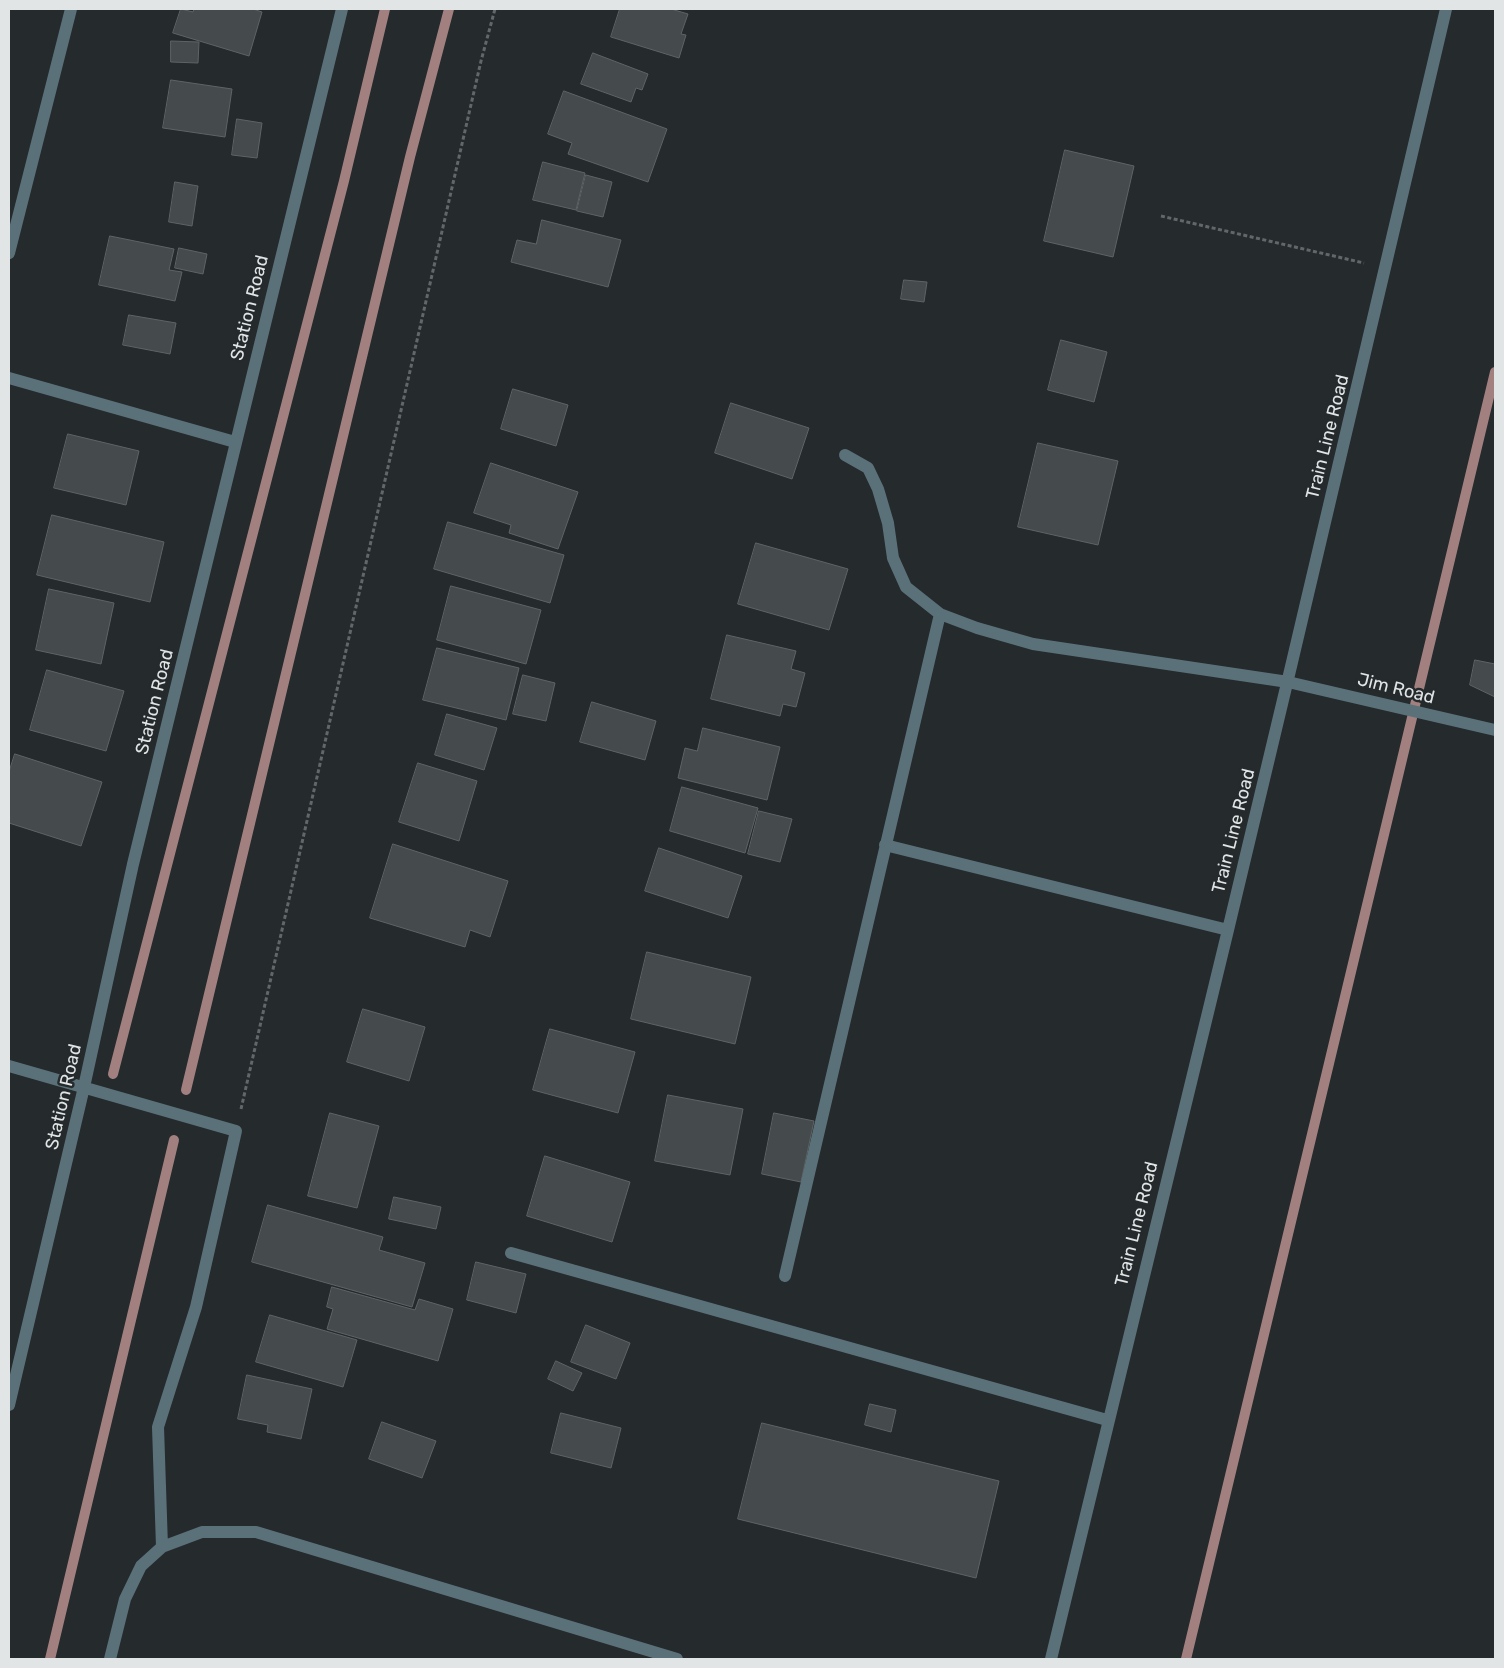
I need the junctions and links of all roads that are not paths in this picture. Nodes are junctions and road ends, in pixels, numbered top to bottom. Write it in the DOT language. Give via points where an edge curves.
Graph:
graph roads {
  1 [pos="71,9"];
  2 [pos="342,9"];
  3 [pos="1446,9"];
  4 [pos="9,253"];
  5 [pos="9,378"];
  6 [pos="236,442"];
  7 [pos="846,455"];
  8 [pos="940,614"];
  9 [pos="1288,682"];
  10 [pos="1495,730"];
  11 [pos="885,845"];
  12 [pos="1228,930"];
  13 [pos="9,1066"];
  14 [pos="84,1087"];
  15 [pos="511,1253"];
  16 [pos="785,1276"];
  17 [pos="9,1405"];
  18 [pos="1107,1420"];
  19 [pos="162,1547"];
  20 [pos="110,1659"];
  21 [pos="677,1659"];
  22 [pos="1051,1659"];
  1 -- 4 [label="street"];
  2 -- 6 [label="street, Station Road"];
  3 -- 9 [label="street, Train Line Road"];
  5 -- 6 [label="street"];
  6 -- 14 [label="street, Station Road" via="133,864"];
  7 -- 8 [label="street, Jim Road" via="868,468 878,489 888,523 893,558 906,587"];
  8 -- 9 [label="street, Jim Road" via="1032,644"];
  8 -- 11 [label="street"];
  9 -- 10 [label="street, Jim Road"];
  9 -- 12 [label="street, Train Line Road"];
  11 -- 12 [label="street"];
  11 -- 16 [label="street"];
  12 -- 18 [label="street, Train Line Road"];
  13 -- 14 [label="street"];
  14 -- 17 [label="street, Station Road"];
  14 -- 19 [label="street" via="236,1131 196,1307 158,1428"];
  15 -- 18 [label="street"];
  18 -- 22 [label="street, Train Line Road"];
  19 -- 20 [label="street" via="141,1566 125,1599"];
  19 -- 21 [label="street" via="202,1532 256,1532"];
}
